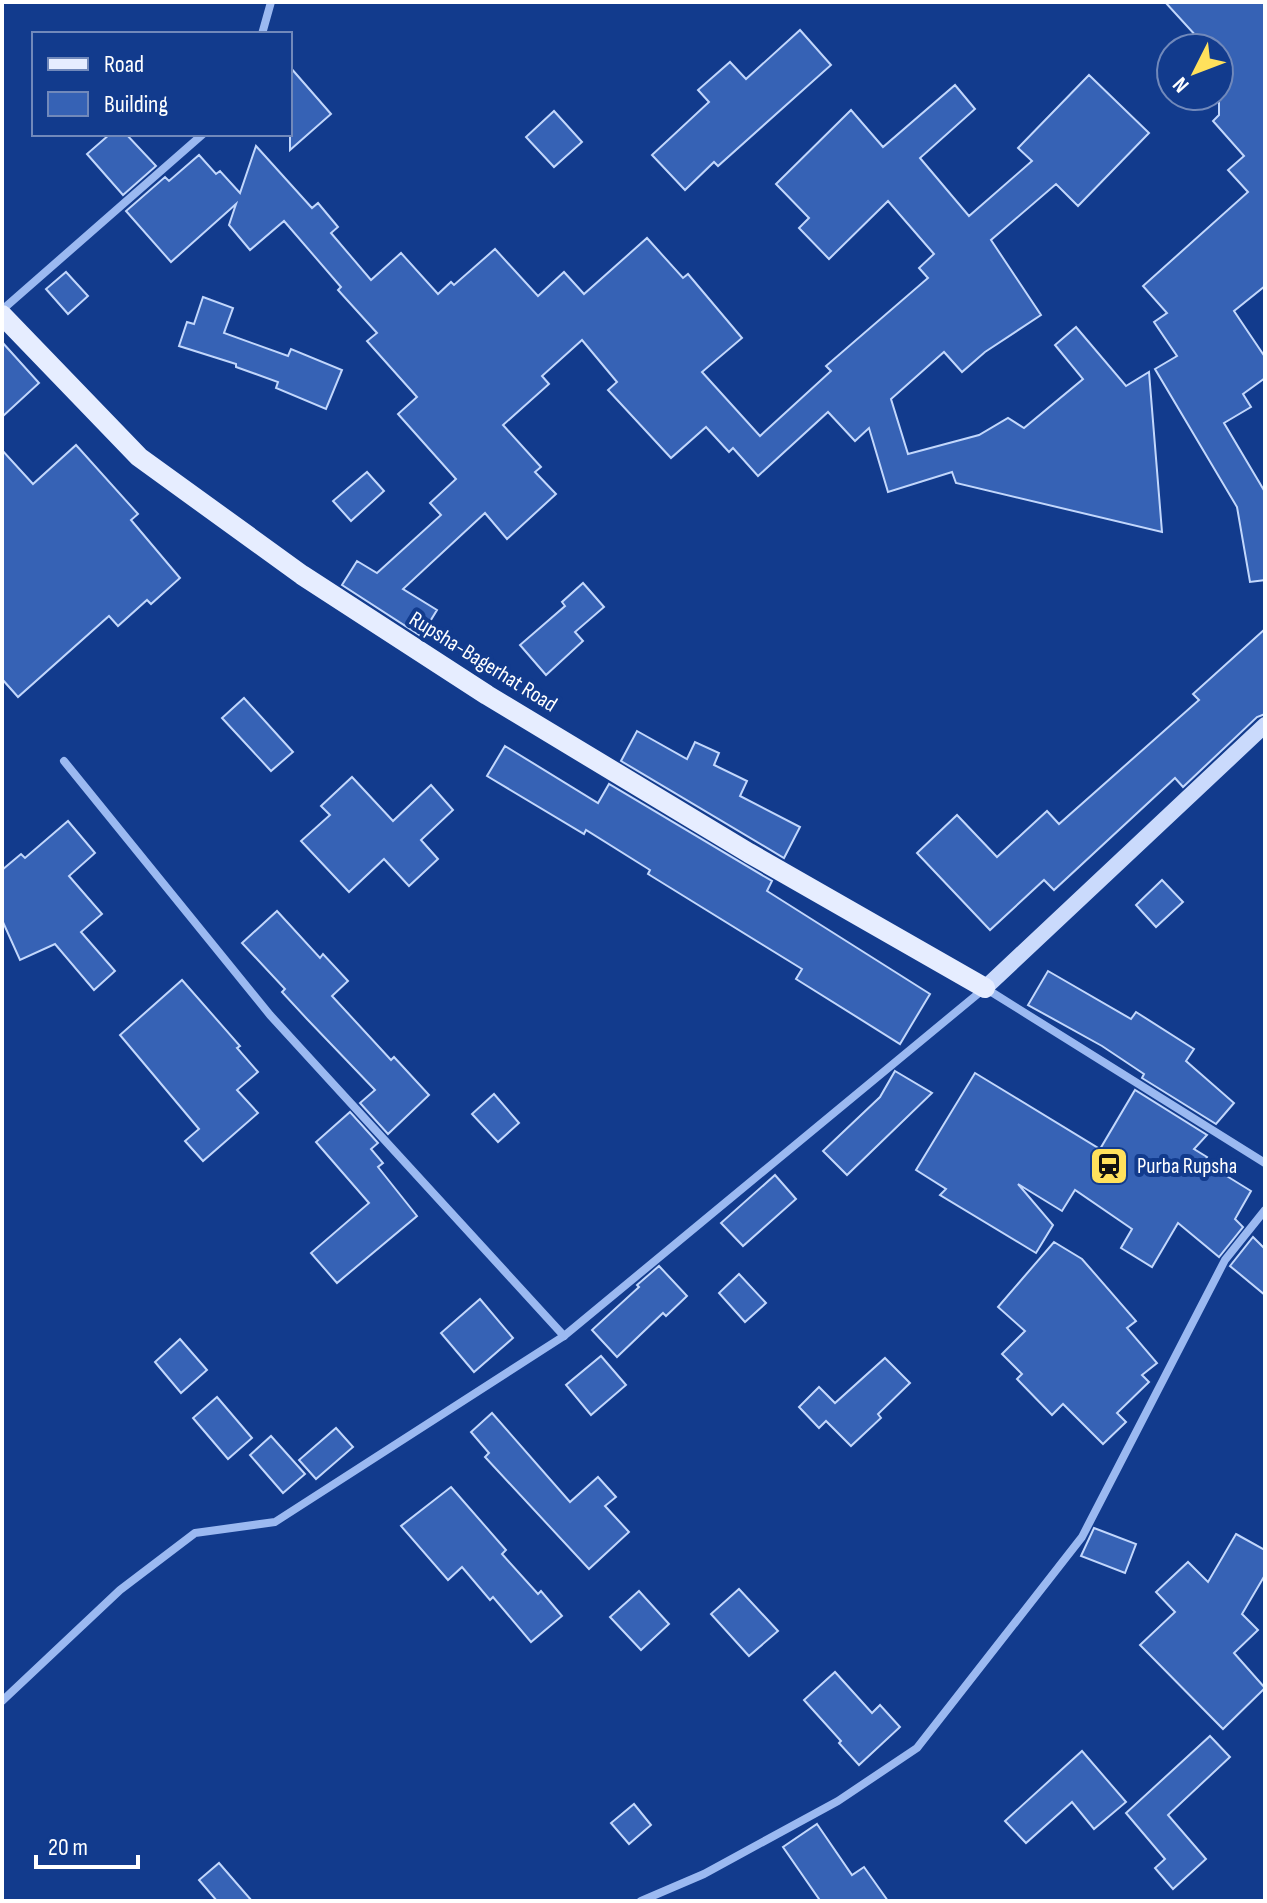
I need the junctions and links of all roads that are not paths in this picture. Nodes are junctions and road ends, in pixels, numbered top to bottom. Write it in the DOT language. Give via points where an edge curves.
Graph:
graph roads {
  1 [pos="271,2"];
  2 [pos="263,32"];
  3 [pos="201,136"];
  4 [pos="2,313"];
  5 [pos="1265,725"];
  6 [pos="64,761"];
  7 [pos="985,988"];
  8 [pos="1265,1163"];
  9 [pos="1265,1210"];
  10 [pos="564,1336"];
  11 [pos="2,1701"];
  12 [pos="641,1901"];
  1 -- 2 [label="street"];
  3 -- 4 [label="street"];
  4 -- 7 [label="main road, Rupsha-Bagerhat Road" via="139,457 302,575 723,838"];
  5 -- 7 [label="main road"];
  6 -- 10 [label="street" via="270,1015"];
  7 -- 8 [label="street"];
  7 -- 10 [label="street"];
  9 -- 12 [label="street" via="1225,1260 1082,1537 917,1748 838,1801 704,1874"];
  10 -- 11 [label="street" via="275,1522 195,1533 120,1590"];
}
